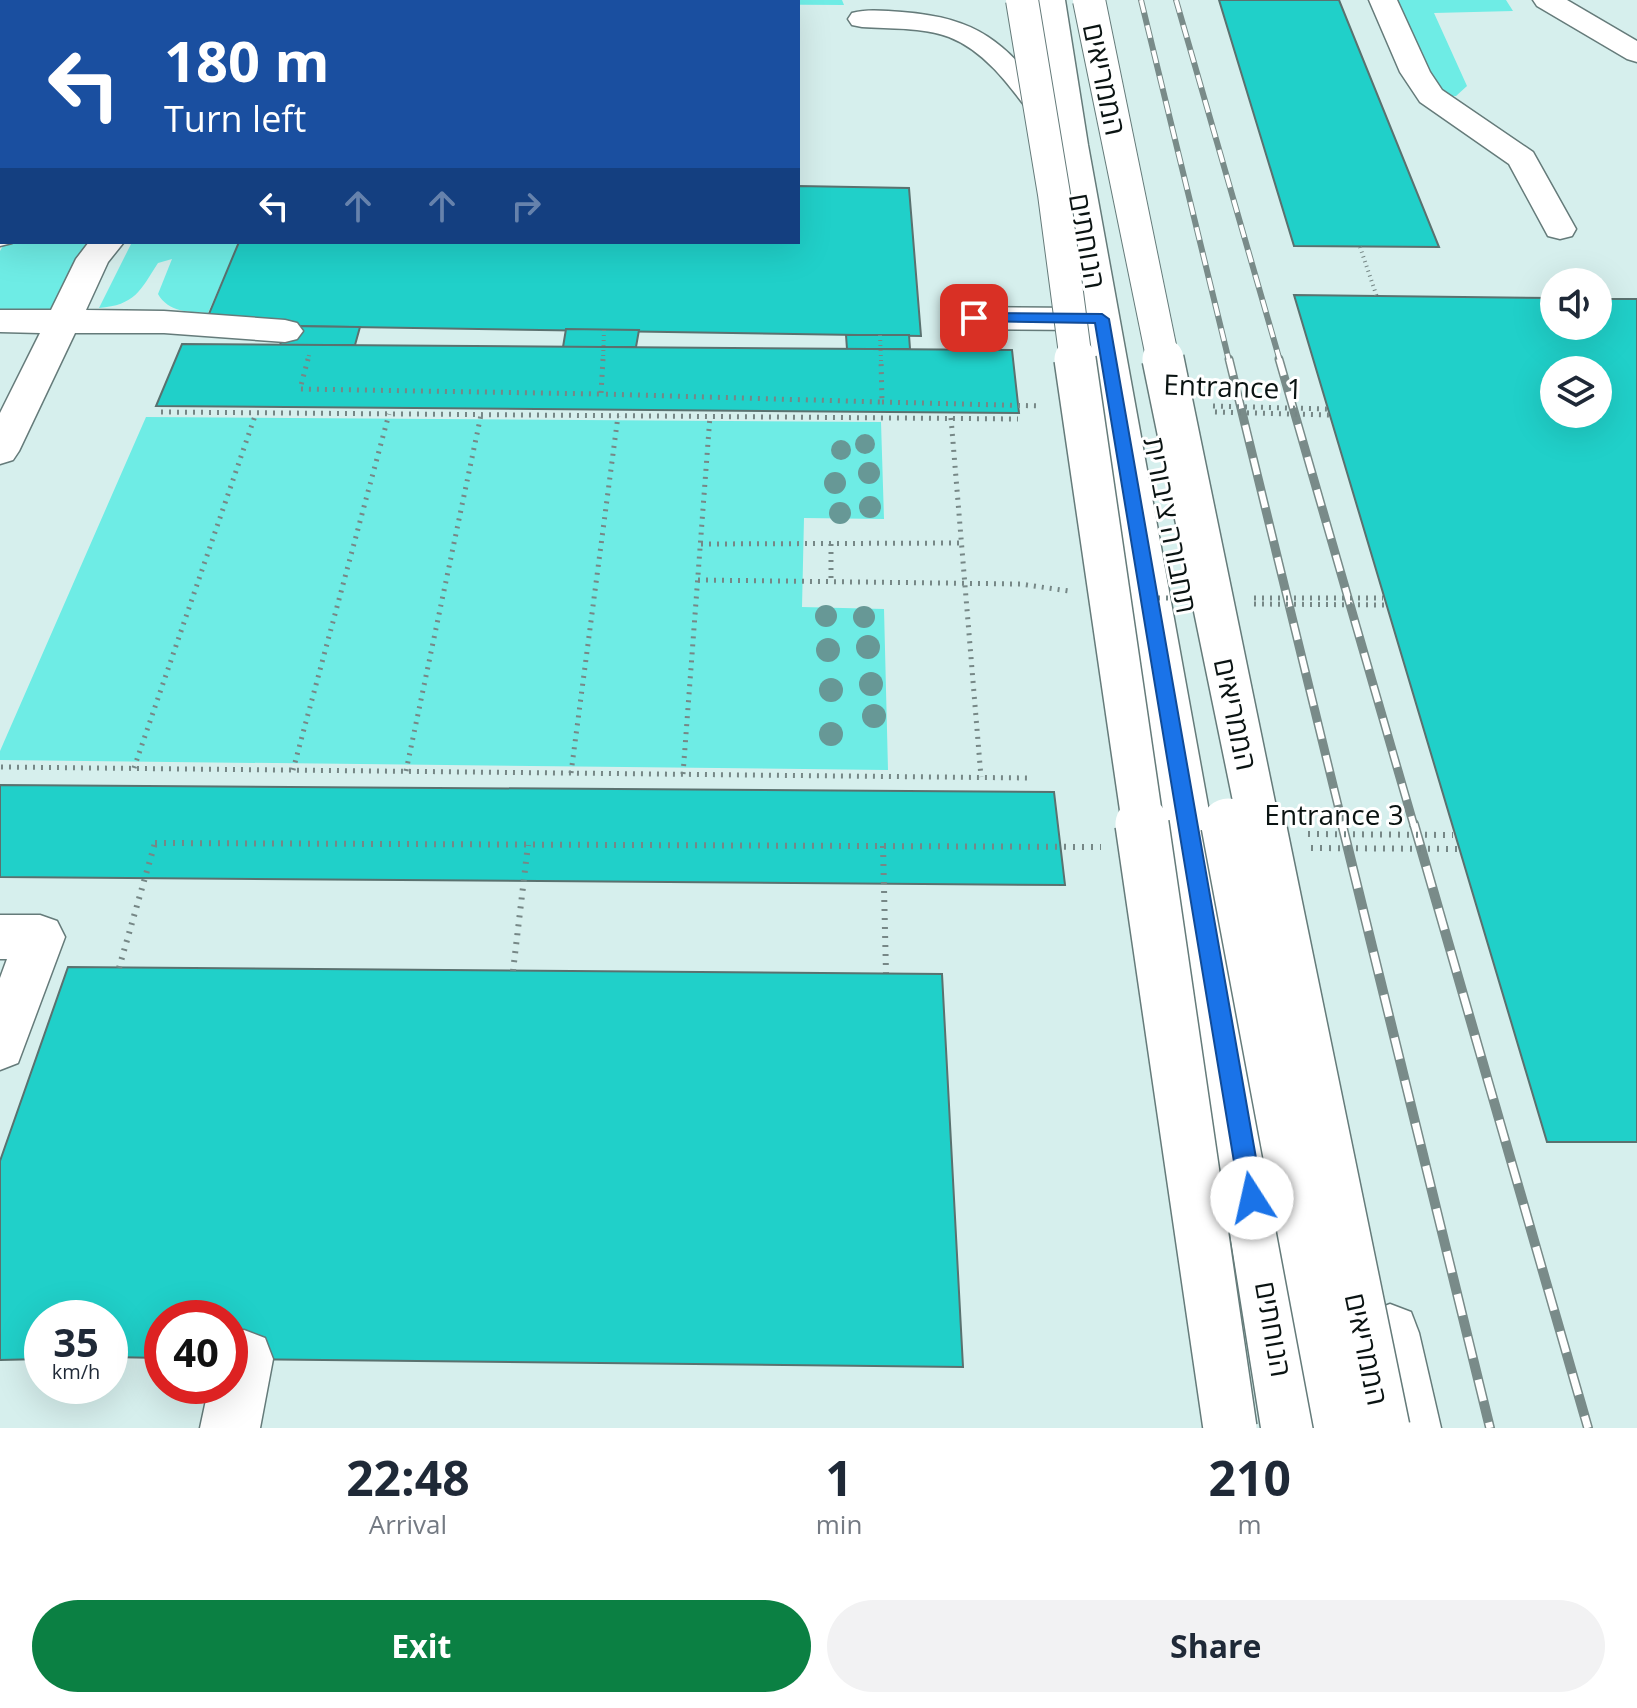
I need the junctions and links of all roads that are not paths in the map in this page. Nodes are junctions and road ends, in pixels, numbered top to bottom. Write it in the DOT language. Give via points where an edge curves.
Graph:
graph roads {
  1 [pos="1022,0"];
  2 [pos="1051,0"];
  3 [pos="1071,0"];
  4 [pos="1089,0"];
  5 [pos="1097,0"];
  6 [pos="1383,0"];
  7 [pos="1547,0"];
  8 [pos="1580,0"];
  9 [pos="862,19"];
  10 [pos="1637,31"];
  11 [pos="1637,53"];
  12 [pos="1072,145"];
  13 [pos="1560,229"];
  14 [pos="105,244"];
  15 [pos="960,318"];
  16 [pos="1102,319"];
  17 [pos="0,321"];
  18 [pos="62,322"];
  19 [pos="297,341"];
  20 [pos="0,451"];
  21 [pos="0,937"];
  22 [pos="0,1046"];
  23 [pos="235,1404"];
  24 [pos="230,1428"];
  25 [pos="1230,1428"];
  26 [pos="1291,1428"];
  27 [pos="1341,1428"];
  28 [pos="1383,1428"];
  29 [pos="1411,1428"];
  1 -- 25 [label="street, bridge"];
  2 -- 12 [label="street, הנוחתים"];
  3 -- 27 [label="street, תחבורה ציבורית, bridge" via="1176,600"];
  4 -- 28 [label="street, הממריאים, bridge"];
  5 -- 29 [label="street"];
  6 -- 13 [label="street" via="1431,96 1522,159"];
  7 -- 11 [label="street"];
  8 -- 10 [label="street"];
  9 -- 12 [label="street" via="934,25 987,47"];
  12 -- 16 [label="street, הנוחתים"];
  14 -- 18 [label="street"];
  15 -- 16 [label="street"];
  16 -- 26 [label="street, הנוחתים"];
  17 -- 18 [label="street"];
  18 -- 19 [label="street" via="164,322"];
  18 -- 20 [label="street"];
  21 -- 22 [label="street" via="40,937"];
  23 -- 24 [label="street"];
}
